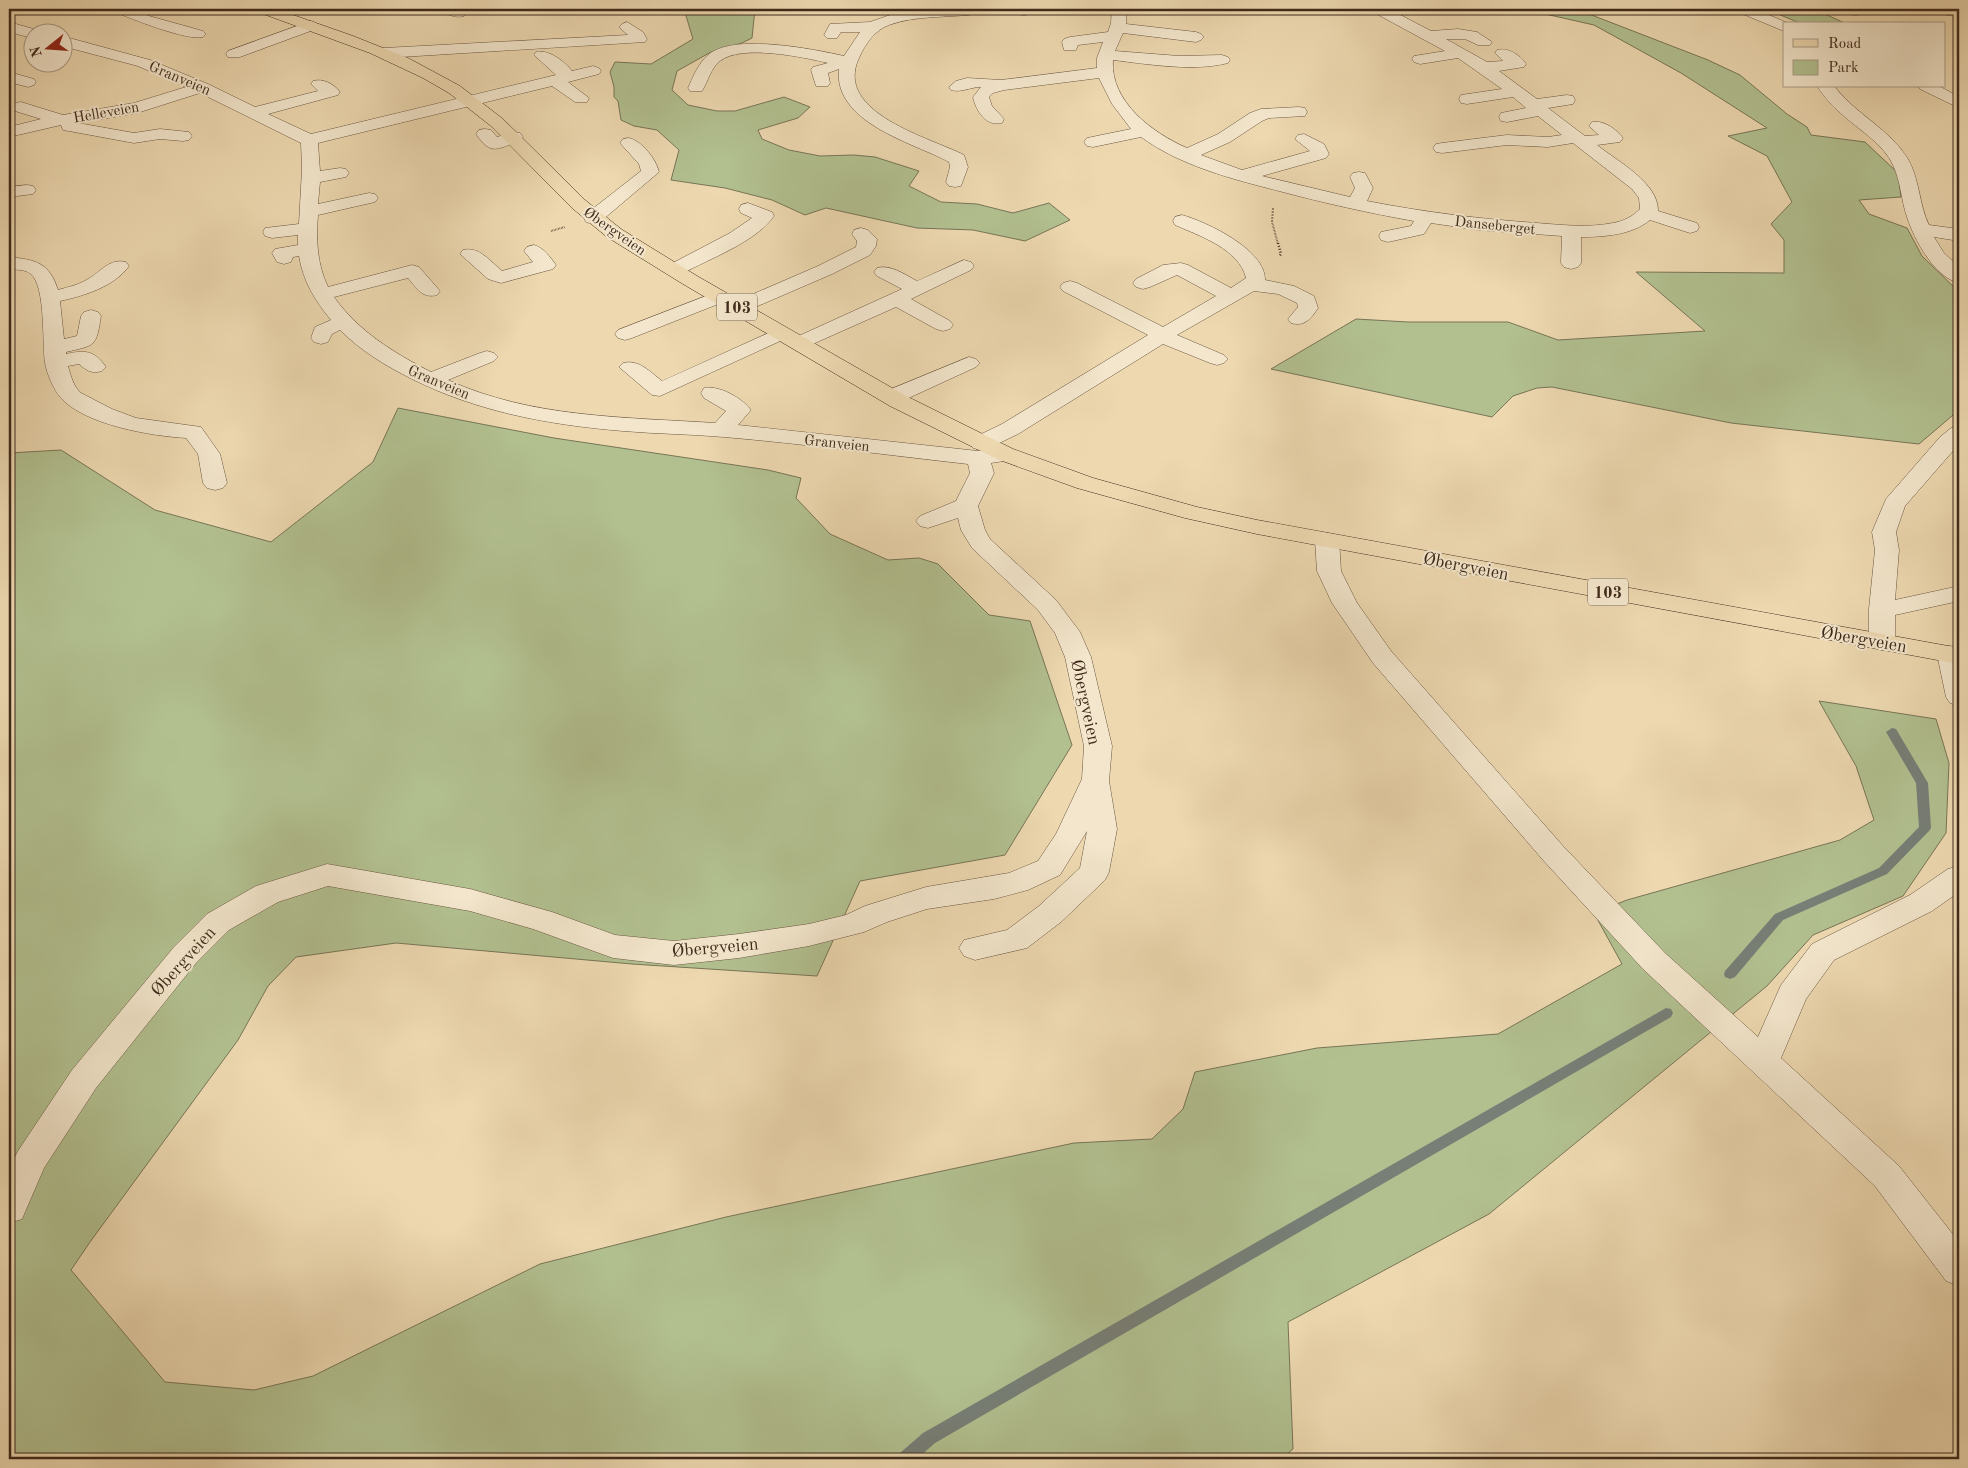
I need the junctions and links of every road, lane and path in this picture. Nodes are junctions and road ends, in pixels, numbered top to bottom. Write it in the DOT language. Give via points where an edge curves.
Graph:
graph roads {
  1 [pos="123,9"];
  2 [pos="262,9"];
  3 [pos="974,9"];
  4 [pos="1119,9"];
  5 [pos="1378,9"];
  6 [pos="1743,9"];
  7 [pos="1937,9"];
  8 [pos="1959,13"];
  9 [pos="311,26"];
  10 [pos="627,26"];
  11 [pos="948,26"];
  12 [pos="1783,26"];
  13 [pos="9,27"];
  14 [pos="872,27"];
  15 [pos="1426,29"];
  16 [pos="22,31"];
  17 [pos="1116,32"];
  18 [pos="198,34"];
  19 [pos="832,35"];
  20 [pos="1196,37"];
  21 [pos="78,41"];
  22 [pos="1484,42"];
  23 [pos="1070,47"];
  24 [pos="384,53"];
  25 [pos="1461,53"];
  26 [pos="234,54"];
  27 [pos="1503,54"];
  28 [pos="542,55"];
  29 [pos="1420,59"];
  30 [pos="1222,60"];
  31 [pos="848,62"];
  32 [pos="1106,64"];
  33 [pos="1484,67"];
  34 [pos="594,71"];
  35 [pos="9,77"];
  36 [pos="560,79"];
  37 [pos="1027,81"];
  38 [pos="28,82"];
  39 [pos="822,83"];
  40 [pos="319,84"];
  41 [pos="1001,85"];
  42 [pos="202,87"];
  43 [pos="957,87"];
  44 [pos="696,88"];
  45 [pos="1827,88"];
  46 [pos="1930,88"];
  47 [pos="1516,92"];
  48 [pos="580,98"];
  49 [pos="468,99"];
  50 [pos="1013,99"];
  51 [pos="1467,99"];
  52 [pos="1567,100"];
  53 [pos="55,102"];
  54 [pos="1959,103"];
  55 [pos="21,107"];
  56 [pos="1536,108"];
  57 [pos="1299,112"];
  58 [pos="252,113"];
  59 [pos="97,115"];
  60 [pos="871,115"];
  61 [pos="1507,117"];
  62 [pos="854,118"];
  63 [pos="996,119"];
  64 [pos="56,121"];
  65 [pos="1598,126"];
  66 [pos="328,128"];
  67 [pos="1144,130"];
  68 [pos="9,132"];
  69 [pos="485,134"];
  70 [pos="183,136"];
  71 [pos="514,137"];
  72 [pos="306,138"];
  73 [pos="1304,138"];
  74 [pos="1578,140"];
  75 [pos="629,144"];
  76 [pos="1442,148"];
  77 [pos="1121,150"];
  78 [pos="1626,151"];
  79 [pos="1186,155"];
  80 [pos="1598,155"];
  81 [pos="340,173"];
  82 [pos="1241,175"];
  83 [pos="1359,177"];
  84 [pos="311,178"];
  85 [pos="956,182"];
  86 [pos="1276,186"];
  87 [pos="27,190"];
  88 [pos="9,192"];
  89 [pos="368,198"];
  90 [pos="1356,204"];
  91 [pos="1493,209"];
  92 [pos="748,210"];
  93 [pos="1647,211"];
  94 [pos="1426,217"];
  95 [pos="593,218"];
  96 [pos="307,220"];
  97 [pos="1692,220"];
  98 [pos="1182,221"];
  99 [pos="1509,228"];
  100 [pos="1922,230"];
  101 [pos="1572,231"];
  102 [pos="272,232"];
  103 [pos="861,234"];
  104 [pos="1959,235"];
  105 [pos="1388,236"];
  106 [pos="307,249"];
  107 [pos="534,251"];
  108 [pos="470,254"];
  109 [pos="284,258"];
  110 [pos="9,263"];
  111 [pos="1571,263"];
  112 [pos="119,266"];
  113 [pos="964,266"];
  114 [pos="674,270"];
  115 [pos="884,272"];
  116 [pos="1959,277"];
  117 [pos="1253,279"];
  118 [pos="1143,283"];
  119 [pos="1070,287"];
  120 [pos="916,289"];
  121 [pos="430,291"];
  122 [pos="322,294"];
  123 [pos="1230,296"];
  124 [pos="719,297"];
  125 [pos="49,298"];
  126 [pos="896,299"];
  127 [pos="738,308"];
  128 [pos="91,316"];
  129 [pos="349,318"];
  130 [pos="1298,319"];
  131 [pos="625,334"];
  132 [pos="1162,336"];
  133 [pos="321,338"];
  134 [pos="790,338"];
  135 [pos="55,355"];
  136 [pos="488,357"];
  137 [pos="1217,360"];
  138 [pos="969,363"];
  139 [pos="95,367"];
  140 [pos="630,367"];
  141 [pos="431,379"];
  142 [pos="712,393"];
  143 [pos="892,397"];
  144 [pos="789,419"];
  145 [pos="720,430"];
  146 [pos="1959,433"];
  147 [pos="771,435"];
  148 [pos="988,452"];
  149 [pos="215,483"];
  150 [pos="966,506"];
  151 [pos="928,521"];
  152 [pos="1327,540"];
  153 [pos="1959,594"];
  154 [pos="1882,609"];
  155 [pos="1882,642"];
  156 [pos="1954,655"];
  157 [pos="1959,697"];
  158 [pos="1096,779"];
  159 [pos="1959,877"];
  160 [pos="975,948"];
  161 [pos="1764,1060"];
  162 [pos="9,1208"];
  163 [pos="1959,1270"];
  1 -- 18 [label="street" via="144,19"];
  2 -- 9 [label="main road, Øbergveien / 103"];
  3 -- 11 [label="street" via="982,15 977,19"];
  3 -- 14 [label="street" via="891,19"];
  4 -- 17 [label="street"];
  5 -- 15 [label="street" via="1402,29"];
  6 -- 12 [label="street"];
  7 -- 8 [label="street"];
  9 -- 24 [label="main road, Øbergveien / 103"];
  9 -- 26 [label="street"];
  10 -- 24 [label="street" via="639,39 512,41"];
  13 -- 16 [label="street"];
  14 -- 19 [label="street" via="835,26"];
  14 -- 31 [label="street"];
  15 -- 22 [label="street" via="1466,32"];
  15 -- 25 [label="street"];
  17 -- 20 [label="street"];
  17 -- 23 [label="street" via="1070,42"];
  17 -- 32 [label="street"];
  21 -- 42 [label="street, Granveien"];
  24 -- 49 [label="main road, Øbergveien / 103" via="439,80"];
  25 -- 29 [label="street"];
  25 -- 33 [label="street"];
  27 -- 33 [label="street" via="1523,67"];
  28 -- 36 [label="street" via="565,72"];
  30 -- 32 [label="street"];
  31 -- 39 [label="street" via="819,70"];
  31 -- 44 [label="street" via="795,52 735,51 712,60"];
  31 -- 60 [label="street" via="846,77 849,90"];
  32 -- 37 [label="street"];
  32 -- 67 [label="street, Danseberget" via="1113,93"];
  33 -- 47 [label="street"];
  34 -- 36 [label="street"];
  35 -- 38 [label="street"];
  36 -- 48 [label="street"];
  36 -- 49 [label="street"];
  37 -- 41 [label="street"];
  37 -- 50 [label="street" via="1025,90"];
  40 -- 58 [label="street" via="332,92"];
  41 -- 43 [label="street" via="977,82"];
  41 -- 63 [label="street" via="987,90 981,97 984,108"];
  42 -- 58 [label="street, Granveien" via="227,93"];
  42 -- 59 [label="street, Helleveien" via="137,108"];
  45 -- 100 [label="street" via="1846,110 1895,153 1911,189 1915,214"];
  46 -- 54 [label="street"];
  47 -- 51 [label="street"];
  47 -- 56 [label="street"];
  49 -- 71 [label="main road, Øbergveien / 103"];
  49 -- 72 [label="street" via="378,116"];
  52 -- 56 [label="street"];
  53 -- 59 [label="street"];
  55 -- 64 [label="street"];
  56 -- 61 [label="street"];
  56 -- 74 [label="street"];
  57 -- 79 [label="street" via="1256,117 1224,138"];
  58 -- 72 [label="street, Granveien"];
  59 -- 64 [label="street, Helleveien"];
  60 -- 62 [label="street"];
  60 -- 85 [label="street" via="908,143 958,159"];
  64 -- 68 [label="street, Helleveien"];
  64 -- 70 [label="street" via="134,138 160,134"];
  65 -- 74 [label="street" via="1614,138"];
  66 -- 72 [label="street"];
  67 -- 77 [label="street" via="1100,140"];
  67 -- 79 [label="street, Danseberget"];
  69 -- 71 [label="street" via="493,144"];
  71 -- 95 [label="main road, Øbergveien / 103"];
  72 -- 84 [label="street, Granveien"];
  73 -- 82 [label="street" via="1318,148 1320,154"];
  74 -- 76 [label="street" via="1555,147 1507,140"];
  74 -- 80 [label="street"];
  75 -- 95 [label="street" via="648,163 650,172"];
  78 -- 80 [label="street"];
  79 -- 82 [label="street, Danseberget"];
  80 -- 93 [label="street" via="1638,185 1648,198"];
  81 -- 84 [label="street"];
  82 -- 86 [label="street, Danseberget"];
  83 -- 90 [label="street" via="1364,188"];
  84 -- 96 [label="street, Granveien"];
  86 -- 90 [label="street, Danseberget"];
  86 -- 117 [label="path" via="1272,222 1281,254"];
  87 -- 88 [label="street"];
  89 -- 96 [label="street"];
  90 -- 94 [label="street, Danseberget"];
  91 -- 99 [label="street"];
  92 -- 114 [label="street" via="765,216 761,222"];
  93 -- 97 [label="street"];
  93 -- 101 [label="street, Danseberget" via="1628,226"];
  94 -- 99 [label="street, Danseberget"];
  94 -- 105 [label="street" via="1417,230"];
  95 -- 114 [label="main road, Øbergveien / 103"];
  96 -- 102 [label="street"];
  96 -- 106 [label="street, Granveien"];
  98 -- 117 [label="street" via="1214,235 1250,262"];
  99 -- 101 [label="street, Danseberget"];
  100 -- 104 [label="street"];
  100 -- 116 [label="street" via="1934,255"];
  101 -- 111 [label="street"];
  103 -- 127 [label="street" via="867,239 863,251"];
  106 -- 109 [label="street" via="282,253"];
  106 -- 122 [label="street, Granveien"];
  107 -- 108 [label="street" via="546,265 501,277"];
  110 -- 125 [label="street" via="39,270 45,279"];
  112 -- 125 [label="street" via="79,291"];
  113 -- 120 [label="street"];
  114 -- 124 [label="main road, Øbergveien / 103"];
  115 -- 120 [label="street"];
  117 -- 123 [label="street"];
  117 -- 130 [label="street" via="1298,293 1307,300 1308,308"];
  118 -- 123 [label="street" via="1170,268 1181,268"];
  119 -- 132 [label="street"];
  120 -- 126 [label="street"];
  120 -- 126 [label="street" via="946,317"];
  121 -- 122 [label="street" via="412,271"];
  122 -- 129 [label="street, Granveien"];
  123 -- 132 [label="street"];
  124 -- 127 [label="main road, Øbergveien / 103"];
  124 -- 131 [label="street"];
  125 -- 135 [label="street"];
  126 -- 134 [label="street"];
  127 -- 134 [label="main road, Øbergveien / 103"];
  128 -- 135 [label="street" via="86,339"];
  129 -- 133 [label="street" via="322,331"];
  129 -- 141 [label="street, Granveien" via="356,334 397,363"];
  132 -- 137 [label="street"];
  132 -- 148 [label="street" via="1010,429"];
  134 -- 140 [label="street" via="660,390"];
  134 -- 143 [label="main road, Øbergveien / 103"];
  135 -- 139 [label="street" via="83,357"];
  135 -- 149 [label="street" via="66,392 80,402 126,424 193,432 209,454"];
  136 -- 141 [label="street"];
  138 -- 143 [label="street"];
  141 -- 145 [label="street, Granveien" via="460,393 509,407 643,426"];
  142 -- 145 [label="street" via="740,410"];
  143 -- 148 [label="main road, Øbergveien / 103"];
  144 -- 147 [label="street"];
  145 -- 147 [label="street, Granveien"];
  146 -- 154 [label="street" via="1894,504 1884,532 1887,550"];
  147 -- 148 [label="street, Granveien"];
  148 -- 150 [label="street"];
  148 -- 152 [label="main road, Øbergveien / 103" via="1134,497 1257,527"];
  150 -- 151 [label="street"];
  150 -- 158 [label="street, Øbergveien" via="972,530 981,543 1047,605 1067,632 1078,657 1098,746"];
  152 -- 155 [label="main road, Øbergveien / 103"];
  152 -- 161 [label="street" via="1329,571 1345,603 1382,657 1553,852 1654,960"];
  153 -- 154 [label="street"];
  154 -- 155 [label="street"];
  155 -- 156 [label="main road, Øbergveien / 103"];
  156 -- 157 [label="street"];
  158 -- 160 [label="street" via="1102,829 1094,872 1050,914 1016,940"];
  158 -- 162 [label="street, Øbergveien" via="1069,838 1049,868 994,888 926,898 853,924 739,946 674,953 613,946 541,920 470,900 328,875 267,894 218,922 185,955 84,1079 30,1161"];
  159 -- 161 [label="street" via="1921,903 1823,952 1792,994"];
  161 -- 163 [label="street" via="1887,1176"];
}
